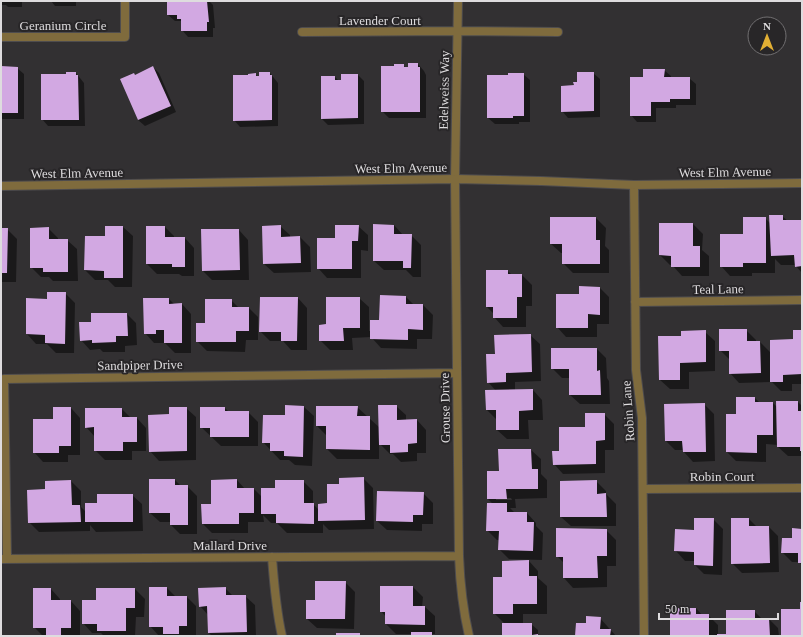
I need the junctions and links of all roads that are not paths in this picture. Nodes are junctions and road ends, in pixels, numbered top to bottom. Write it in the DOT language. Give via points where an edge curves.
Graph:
graph roads {
  1 [pos="125,1"];
  2 [pos="458,1"];
  3 [pos="457,31"];
  4 [pos="302,32"];
  5 [pos="558,32"];
  6 [pos="1,37"];
  7 [pos="455,179"];
  8 [pos="802,183"];
  9 [pos="634,185"];
  10 [pos="1,186"];
  11 [pos="802,300"];
  12 [pos="635,302"];
  13 [pos="457,373"];
  14 [pos="802,488"];
  15 [pos="643,489"];
  16 [pos="459,556"];
  17 [pos="272,557"];
  18 [pos="4,559"];
  19 [pos="282,636"];
  20 [pos="469,636"];
  21 [pos="644,636"];
  1 -- 6 [label="street, Geranium Circle" via="125,37"];
  2 -- 3 [label="street, Edelweiss Way"];
  3 -- 4 [label="street, Lavender Court"];
  3 -- 5 [label="street, Lavender Court"];
  3 -- 7 [label="street, Edelweiss Way"];
  7 -- 9 [label="street, West Elm Avenue"];
  7 -- 10 [label="street, West Elm Avenue"];
  7 -- 13 [label="street, Grouse Drive"];
  8 -- 9 [label="street, West Elm Avenue"];
  9 -- 12 [label="street, Robin Lane"];
  11 -- 12 [label="street, Teal Lane"];
  12 -- 15 [label="street, Robin Lane" via="636,370 642,418"];
  13 -- 16 [label="street, Grouse Drive"];
  13 -- 18 [label="street, Sandpiper Drive" via="4,379"];
  14 -- 15 [label="street, Robin Court"];
  15 -- 21 [label="street, Robin Lane"];
  16 -- 17 [label="street, Mallard Drive"];
  16 -- 20 [label="street, Grouse Drive" via="460,584"];
  17 -- 18 [label="street, Mallard Drive"];
  17 -- 19 [label="street"];
}
